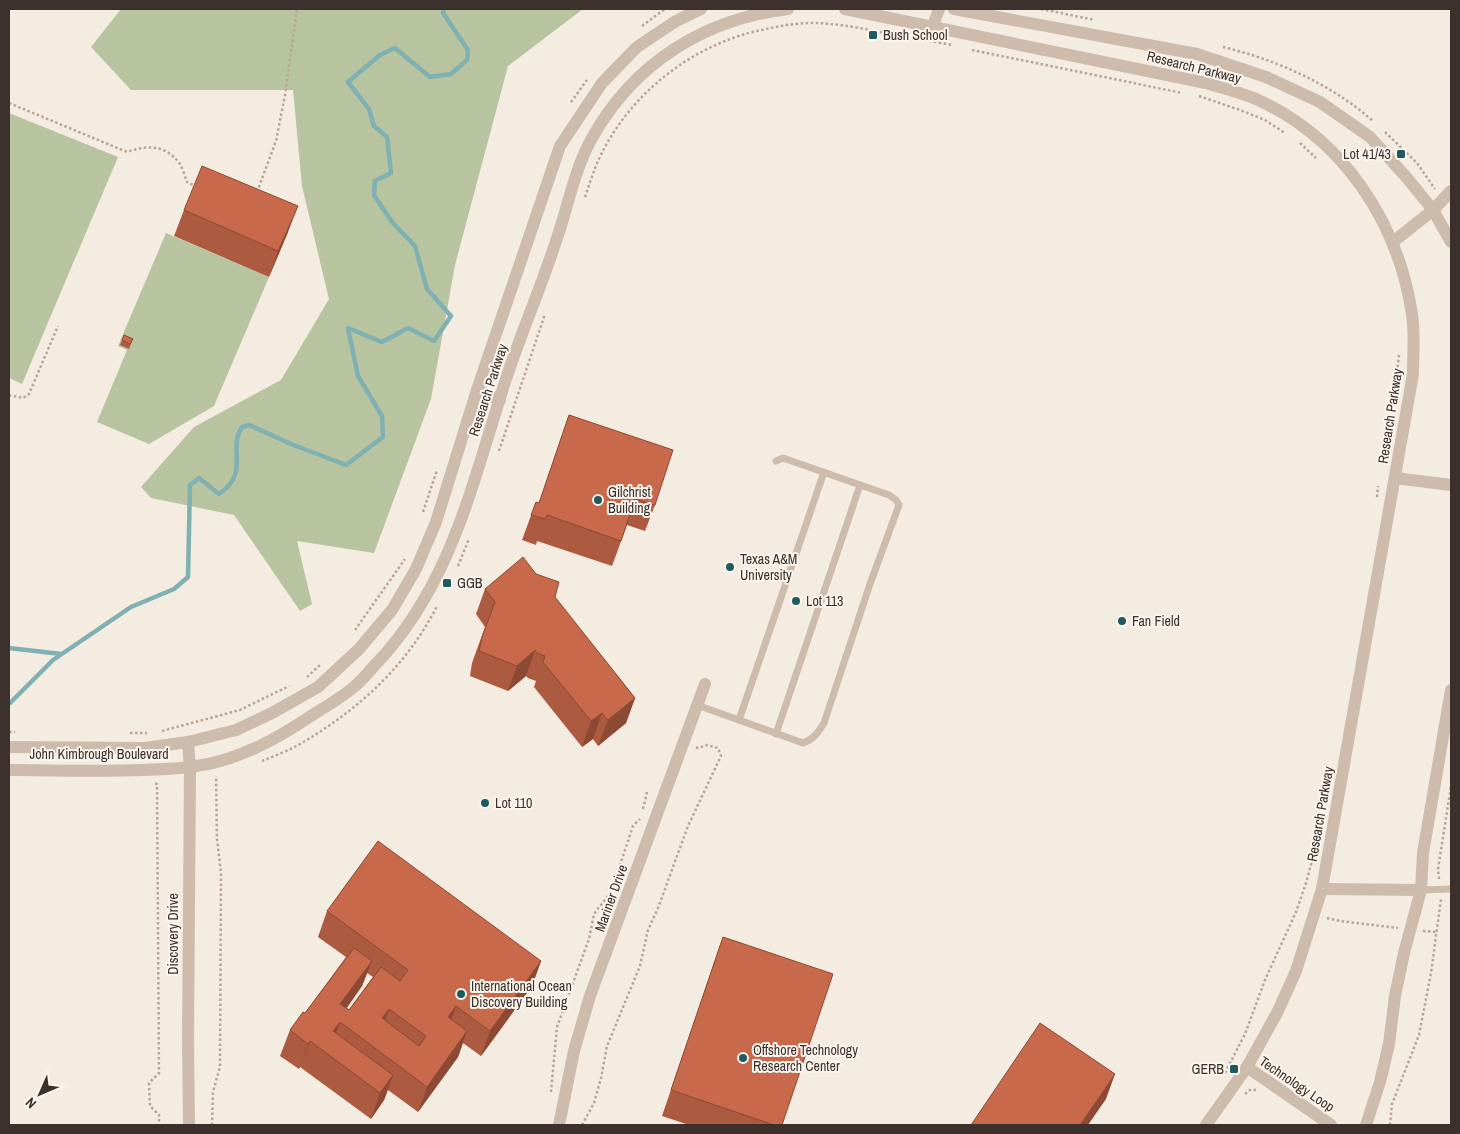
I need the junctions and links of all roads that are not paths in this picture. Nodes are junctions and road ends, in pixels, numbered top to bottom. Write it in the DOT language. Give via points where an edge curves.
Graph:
graph roads {
  1 [pos="701,9"];
  2 [pos="788,9"];
  3 [pos="845,9"];
  4 [pos="939,9"];
  5 [pos="954,9"];
  6 [pos="933,26"];
  7 [pos="1451,191"];
  8 [pos="1433,210"];
  9 [pos="1393,242"];
  10 [pos="1451,242"];
  11 [pos="477,390"];
  12 [pos="500,400"];
  13 [pos="776,461"];
  14 [pos="824,472"];
  15 [pos="1396,478"];
  16 [pos="860,484"];
  17 [pos="1451,485"];
  18 [pos="392,610"];
  19 [pos="409,623"];
  20 [pos="705,684"];
  21 [pos="1451,690"];
  22 [pos="697,706"];
  23 [pos="739,720"];
  24 [pos="776,734"];
  25 [pos="188,742"];
  26 [pos="9,747"];
  27 [pos="190,768"];
  28 [pos="9,770"];
  29 [pos="1451,889"];
  30 [pos="1322,890"];
  31 [pos="1421,890"];
  32 [pos="1247,1067"];
  33 [pos="189,1125"];
  34 [pos="559,1125"];
  35 [pos="1206,1125"];
  36 [pos="1331,1125"];
  37 [pos="1366,1125"];
  1 -- 11 [label="street, Research Parkway" via="637,47 602,83 560,146"];
  2 -- 12 [label="street, Research Parkway" via="759,12 676,47 646,68 618,100 592,138 576,176 557,240"];
  3 -- 6 [label="street, Research Parkway"];
  4 -- 6 [label="street"];
  5 -- 8 [label="street, Research Parkway" via="1197,54 1266,77 1320,102 1370,137"];
  6 -- 9 [label="street, Research Parkway" via="1206,83 1256,99 1319,138 1343,163 1375,205"];
  7 -- 8 [label="street"];
  8 -- 9 [label="street"];
  8 -- 10 [label="street, Research Parkway"];
  9 -- 15 [label="street, Research Parkway" via="1406,279 1412,316 1413,374"];
  11 -- 12 [label="street"];
  11 -- 18 [label="street, Research Parkway" via="436,522 416,569"];
  12 -- 19 [label="street, Research Parkway" via="456,534 438,576"];
  13 -- 14 [label="lane" via="783,458"];
  14 -- 16 [label="lane"];
  14 -- 23 [label="lane"];
  15 -- 17 [label="street"];
  15 -- 30 [label="street, Research Parkway"];
  16 -- 24 [label="lane"];
  16 -- 24 [label="lane" via="889,495 898,505 817,736 803,743"];
  18 -- 19 [label="street"];
  18 -- 25 [label="street, Research Parkway" via="359,649 318,687 236,730"];
  19 -- 27 [label="street, Research Parkway" via="356,686 324,708 279,737 228,759"];
  20 -- 22 [label="street, Mariner Drive"];
  21 -- 31 [label="street" via="1423,852"];
  22 -- 23 [label="lane"];
  22 -- 34 [label="street, Mariner Drive" via="590,996"];
  23 -- 24 [label="lane"];
  25 -- 26 [label="street, John Kimbrough Boulevard" via="145,748"];
  25 -- 27 [label="street, Discovery Drive"];
  27 -- 28 [label="street, John Kimbrough Boulevard"];
  27 -- 33 [label="street, Discovery Drive"];
  29 -- 31 [label="lane"];
  30 -- 31 [label="street"];
  30 -- 32 [label="street, Research Parkway" via="1296,971"];
  31 -- 37 [label="street" via="1395,996 1389,1044"];
  32 -- 35 [label="street, Research Parkway"];
  32 -- 36 [label="street, Technology Loop"];
}
